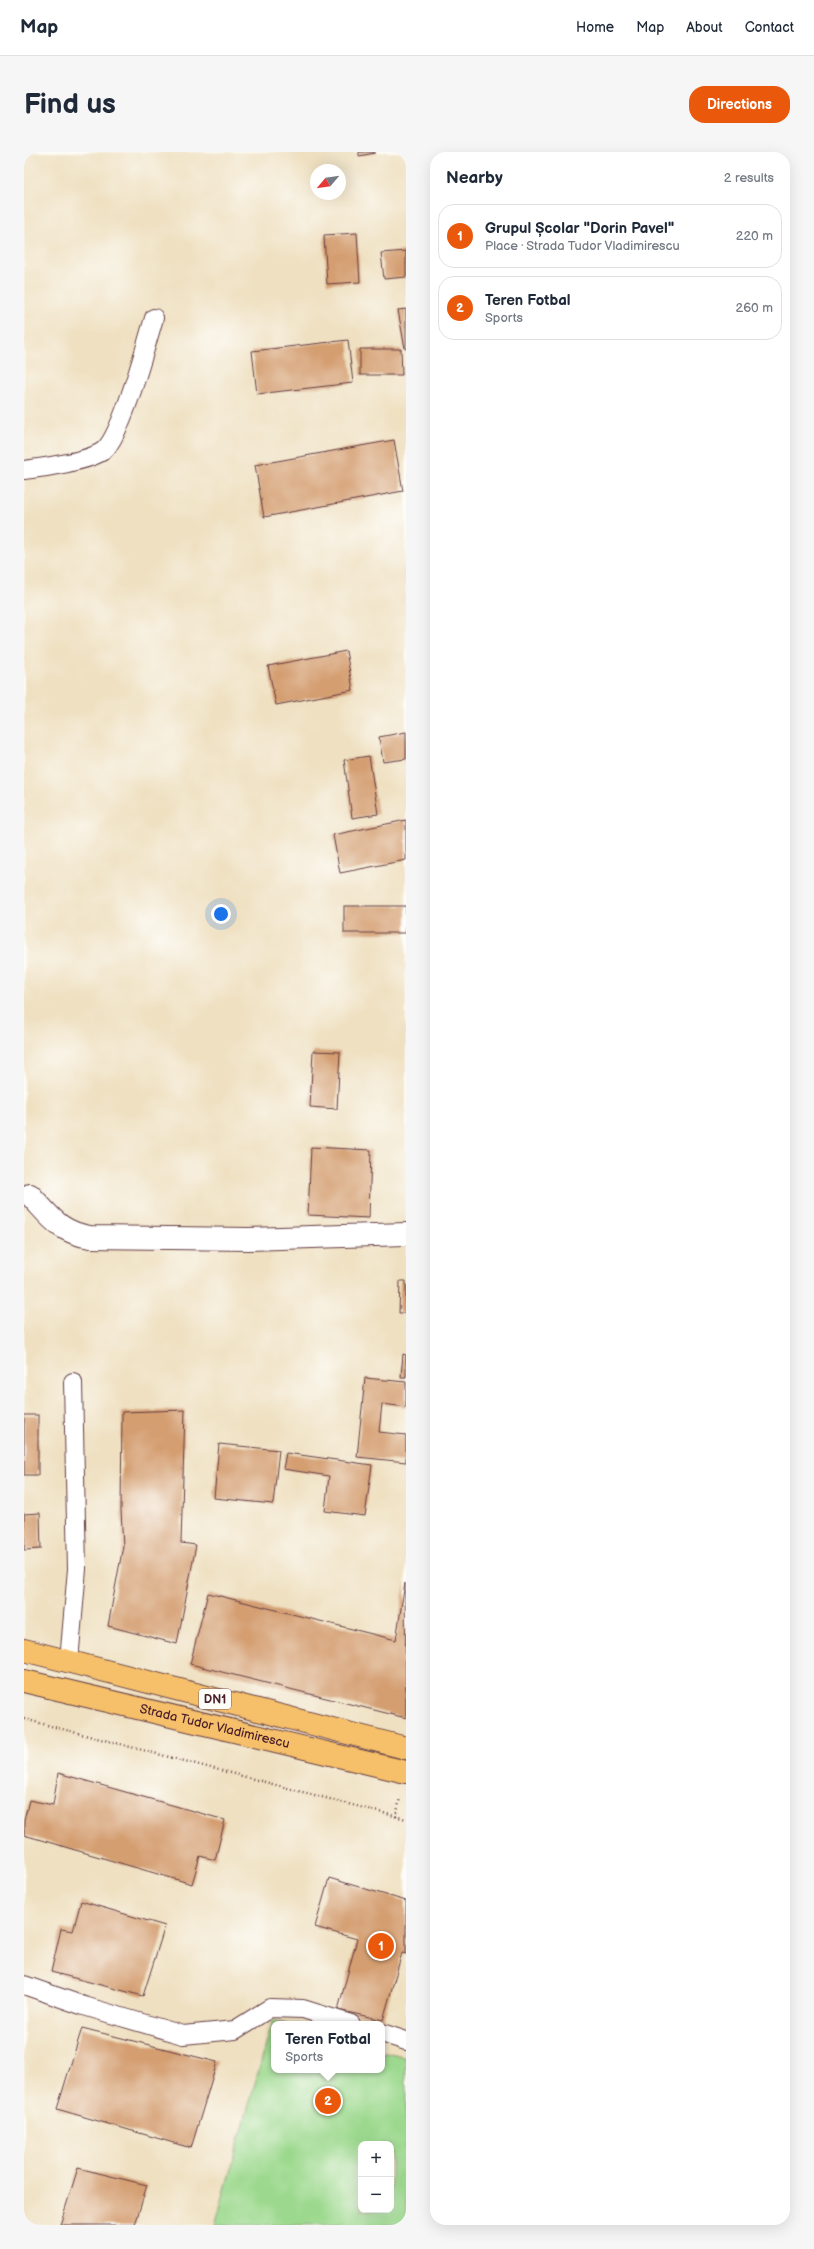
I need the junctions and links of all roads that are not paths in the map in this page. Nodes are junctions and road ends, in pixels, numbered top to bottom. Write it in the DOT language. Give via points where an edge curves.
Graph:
graph roads {
  1 [pos="154,318"];
  2 [pos="24,470"];
  3 [pos="30,1195"];
  4 [pos="406,1234"];
  5 [pos="73,1382"];
  6 [pos="24,1650"];
  7 [pos="69,1661"];
  8 [pos="24,1680"];
  9 [pos="406,1748"];
  10 [pos="406,1772"];
  11 [pos="24,1985"];
  12 [pos="341,2021"];
  13 [pos="385,2035"];
  14 [pos="406,2041"];
  1 -- 2 [label="lane" via="126,407 114,435 104,450 58,466"];
  3 -- 4 [label="street" via="54,1221 72,1234 90,1237 249,1239"];
  5 -- 7 [label="lane" via="77,1569"];
  6 -- 7 [label="main road, Strada Tudor Vladimirescu / DN1"];
  7 -- 9 [label="main road, Strada Tudor Vladimirescu / DN1"];
  8 -- 10 [label="main road, Strada Tudor Vladimirescu / DN1"];
  11 -- 12 [label="lane" via="84,2006 183,2035 235,2030 270,2008 303,2009"];
  13 -- 14 [label="lane"];
}
